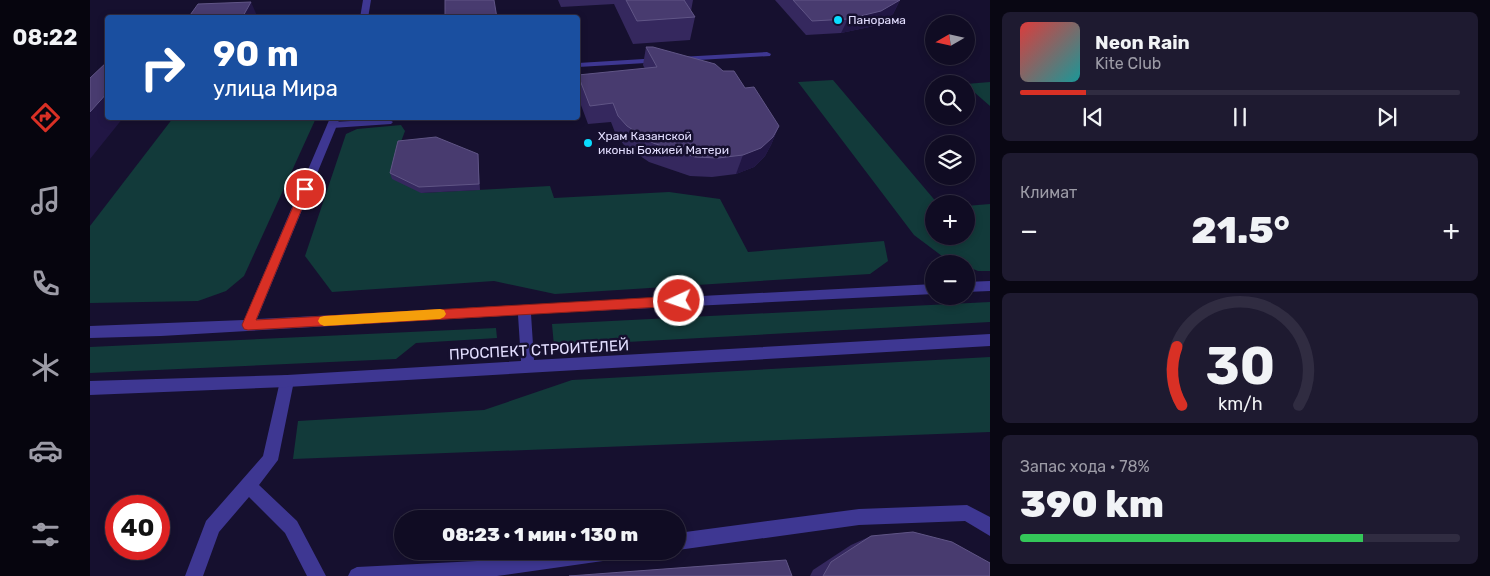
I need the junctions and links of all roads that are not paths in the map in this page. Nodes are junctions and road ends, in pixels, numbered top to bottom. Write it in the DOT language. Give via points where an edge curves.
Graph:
graph roads {
  1 [pos="367,0"];
  2 [pos="364,15"];
  3 [pos="767,54"];
  4 [pos="580,65"];
  5 [pos="334,121"];
  6 [pos="388,122"];
  7 [pos="990,286"];
  8 [pos="975,287"];
  9 [pos="925,288"];
  10 [pos="524,309"];
  11 [pos="248,325"];
  12 [pos="90,332"];
  13 [pos="990,340"];
  14 [pos="528,367"];
  15 [pos="287,381"];
  16 [pos="90,388"];
  17 [pos="248,485"];
  18 [pos="990,527"];
  19 [pos="686,541"];
  20 [pos="547,560"];
  21 [pos="194,576"];
  22 [pos="317,576"];
  23 [pos="357,576"];
  1 -- 2 [label="street"];
  3 -- 4 [label="street"];
  5 -- 6 [label="street"];
  5 -- 11 [label="street"];
  7 -- 8 [label="street"];
  9 -- 10 [label="street"];
  10 -- 11 [label="street"];
  10 -- 14 [label="street"];
  11 -- 12 [label="street"];
  13 -- 14 [label="street, ПРОСПЕКТ СТРОИТЕЛЕЙ"];
  14 -- 15 [label="street, ПРОСПЕКТ СТРОИТЕЛЕЙ"];
  15 -- 16 [label="street, ПРОСПЕКТ СТРОИТЕЛЕЙ"];
  15 -- 17 [label="street" via="270,460"];
  17 -- 21 [label="street" via="212,528"];
  17 -- 22 [label="street" via="292,527"];
  18 -- 19 [label="street" via="967,513 859,517"];
  20 -- 23 [label="street" via="477,570"];
}
